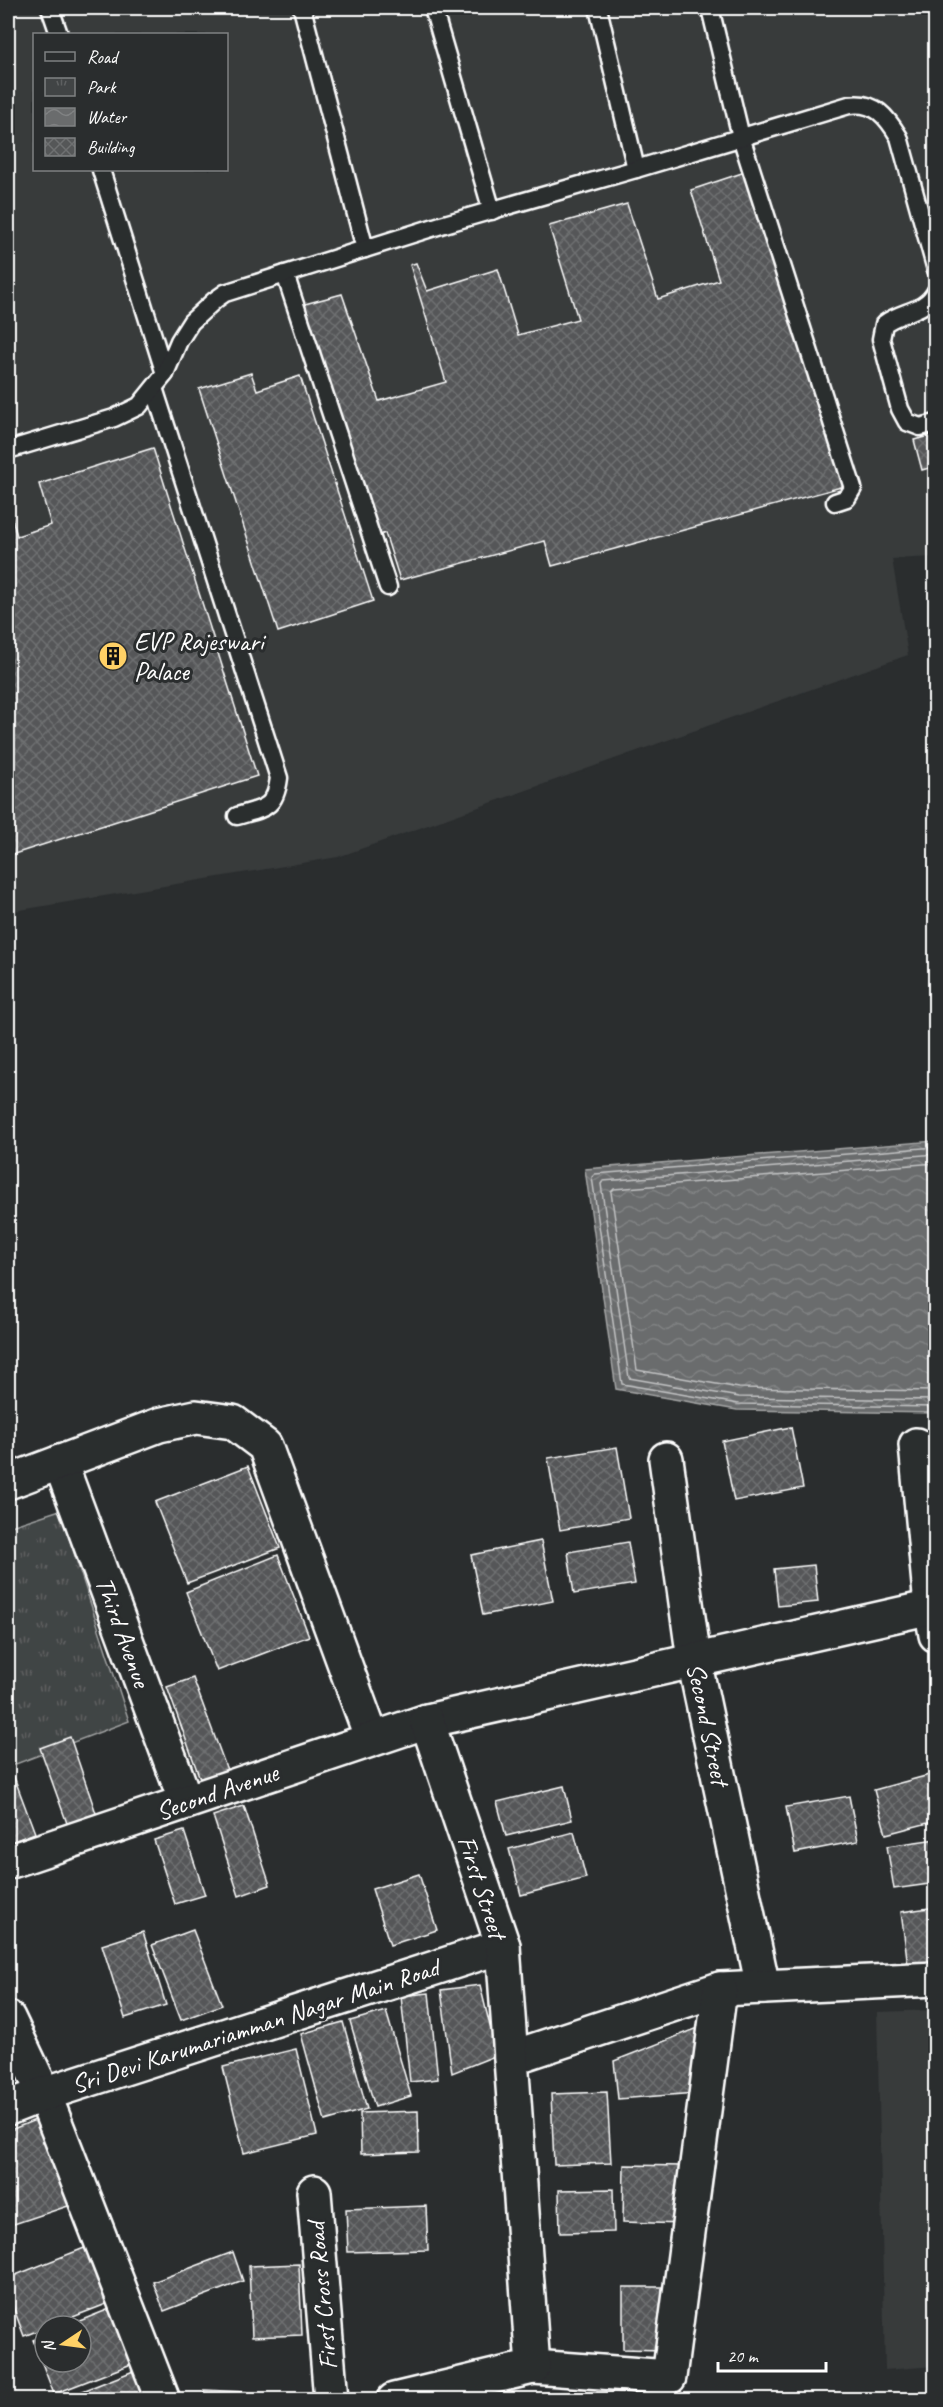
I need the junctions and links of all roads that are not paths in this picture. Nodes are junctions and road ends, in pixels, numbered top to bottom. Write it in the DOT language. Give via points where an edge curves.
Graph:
graph roads {
  1 [pos="50,8"];
  2 [pos="302,8"];
  3 [pos="433,8"];
  4 [pos="598,8"];
  5 [pos="710,8"];
  6 [pos="59,33"];
  7 [pos="741,137"];
  8 [pos="636,170"];
  9 [pos="101,171"];
  10 [pos="492,211"];
  11 [pos="365,249"];
  12 [pos="936,270"];
  13 [pos="285,274"];
  14 [pos="936,291"];
  15 [pos="165,374"];
  16 [pos="154,388"];
  17 [pos="936,423"];
  18 [pos="8,450"];
  19 [pos="835,502"];
  20 [pos="388,586"];
  21 [pos="237,816"];
  22 [pos="916,1445"];
  23 [pos="666,1459"];
  24 [pos="60,1462"];
  25 [pos="8,1482"];
  26 [pos="934,1616"];
  27 [pos="694,1660"];
  28 [pos="427,1721"];
  29 [pos="372,1739"];
  30 [pos="186,1802"];
  31 [pos="8,1863"];
  32 [pos="502,1946"];
  33 [pos="936,1979"];
  34 [pos="763,1987"];
  35 [pos="720,1989"];
  36 [pos="8,2018"];
  37 [pos="511,2058"];
  38 [pos="44,2094"];
  39 [pos="8,2109"];
  40 [pos="314,2192"];
  41 [pos="533,2367"];
  42 [pos="667,2388"];
  43 [pos="163,2400"];
  44 [pos="331,2400"];
  45 [pos="394,2400"];
  1 -- 6 [label="lane"];
  2 -- 11 [label="lane"];
  3 -- 10 [label="lane"];
  4 -- 8 [label="lane"];
  5 -- 7 [label="lane"];
  7 -- 8 [label="lane"];
  7 -- 12 [label="lane" via="849,105 872,105 899,137"];
  7 -- 19 [label="lane" via="853,488 847,498"];
  8 -- 10 [label="lane"];
  9 -- 15 [label="lane"];
  10 -- 11 [label="lane"];
  11 -- 13 [label="lane"];
  13 -- 15 [label="lane" via="214,300 191,322"];
  13 -- 20 [label="lane"];
  14 -- 17 [label="lane" via="927,305 884,324 881,339 900,409 908,422 920,427"];
  15 -- 16 [label="lane"];
  16 -- 18 [label="lane" via="130,412"];
  16 -- 21 [label="lane" via="279,778 277,795 268,807"];
  22 -- 26 [label="street"];
  23 -- 27 [label="street, Second Street"];
  24 -- 25 [label="street"];
  24 -- 29 [label="street" via="159,1425 196,1417 233,1422 265,1446"];
  24 -- 30 [label="street, Third Avenue"];
  26 -- 27 [label="street, Second Avenue"];
  27 -- 28 [label="street, Second Avenue"];
  27 -- 34 [label="street, Second Street"];
  28 -- 29 [label="street, Second Avenue"];
  28 -- 32 [label="street, First Street"];
  29 -- 30 [label="street, Second Avenue"];
  30 -- 31 [label="street, Second Avenue"];
  32 -- 37 [label="street, First Street"];
  32 -- 38 [label="street, Sri Devi Karumariamman Nagar Main Road"];
  33 -- 34 [label="street"];
  34 -- 35 [label="street"];
  35 -- 37 [label="street"];
  35 -- 42 [label="street"];
  36 -- 38 [label="street"];
  37 -- 41 [label="street, First Street"];
  38 -- 39 [label="street, Sri Devi Karumariamman Nagar Main Road"];
  38 -- 43 [label="street"];
  40 -- 44 [label="street, First Cross Road"];
  41 -- 42 [label="street"];
  41 -- 45 [label="street"];
}
